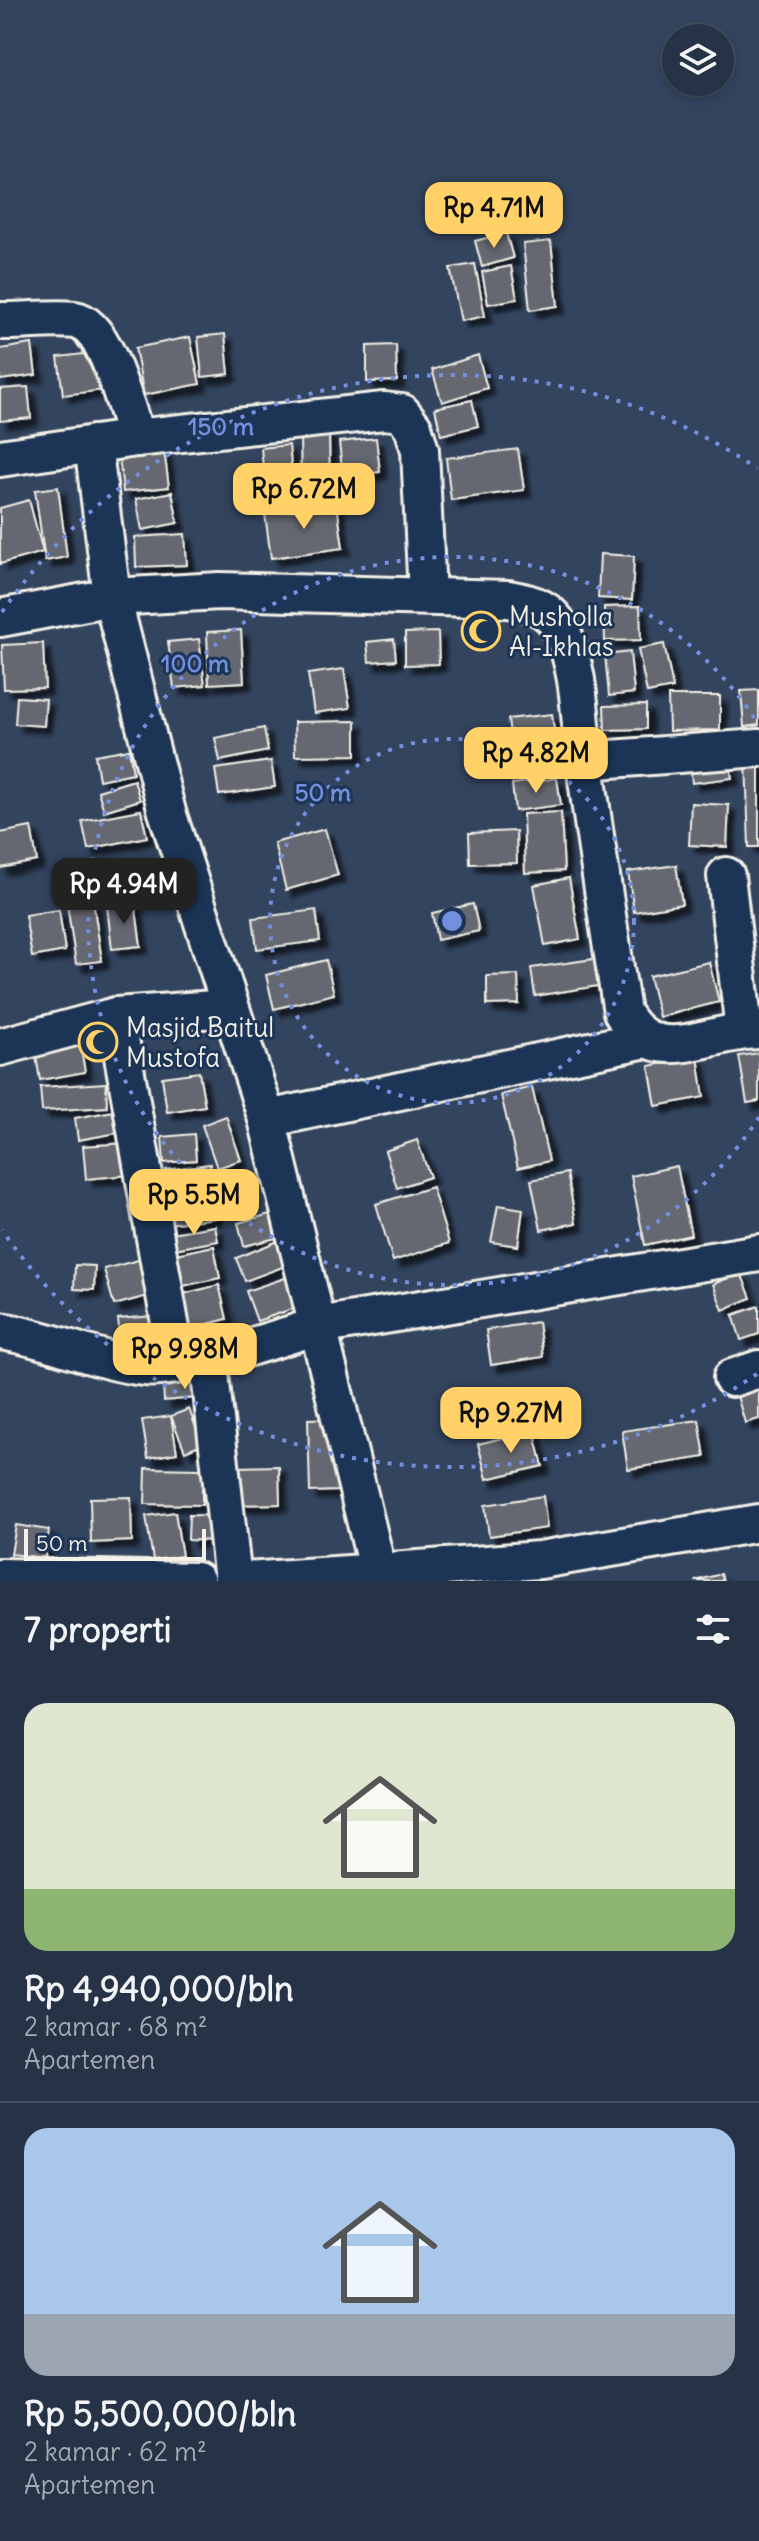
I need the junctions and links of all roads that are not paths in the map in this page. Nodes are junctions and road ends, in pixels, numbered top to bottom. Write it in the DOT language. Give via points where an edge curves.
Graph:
graph roads {
  1 [pos="0,321"];
  2 [pos="136,438"];
  3 [pos="93,444"];
  4 [pos="0,458"];
  5 [pos="427,596"];
  6 [pos="112,597"];
  7 [pos="0,618"];
  8 [pos="759,748"];
  9 [pos="584,761"];
  10 [pos="726,876"];
  11 [pos="229,1008"];
  12 [pos="116,1016"];
  13 [pos="752,1030"];
  14 [pos="642,1040"];
  15 [pos="0,1047"];
  16 [pos="267,1119"];
  17 [pos="759,1253"];
  18 [pos="318,1326"];
  19 [pos="0,1331"];
  20 [pos="193,1360"];
  21 [pos="759,1523"];
  22 [pos="543,1571"];
  23 [pos="378,1572"];
  24 [pos="0,1577"];
  25 [pos="196,1581"];
  26 [pos="233,1581"];
  27 [pos="244,1581"];
  1 -- 2 [label="street" via="75,320 88,327 101,341"];
  2 -- 3 [label="street"];
  2 -- 5 [label="street" via="402,413 420,450"];
  3 -- 4 [label="street"];
  3 -- 6 [label="street"];
  5 -- 6 [label="street" via="220,591"];
  5 -- 9 [label="street" via="508,599 550,613 570,654"];
  6 -- 7 [label="street"];
  6 -- 11 [label="street" via="167,812"];
  8 -- 9 [label="street"];
  9 -- 14 [label="street" via="622,1012"];
  10 -- 13 [label="street"];
  11 -- 12 [label="street"];
  11 -- 16 [label="street"];
  12 -- 15 [label="street"];
  12 -- 20 [label="street"];
  13 -- 14 [label="street" via="659,1045"];
  14 -- 16 [label="street"];
  16 -- 18 [label="street"];
  17 -- 18 [label="street"];
  18 -- 20 [label="street"];
  18 -- 23 [label="street"];
  19 -- 20 [label="street" via="146,1368"];
  20 -- 26 [label="street"];
  21 -- 22 [label="street"];
  22 -- 23 [label="street"];
  23 -- 27 [label="street"];
  24 -- 25 [label="street"];
}
